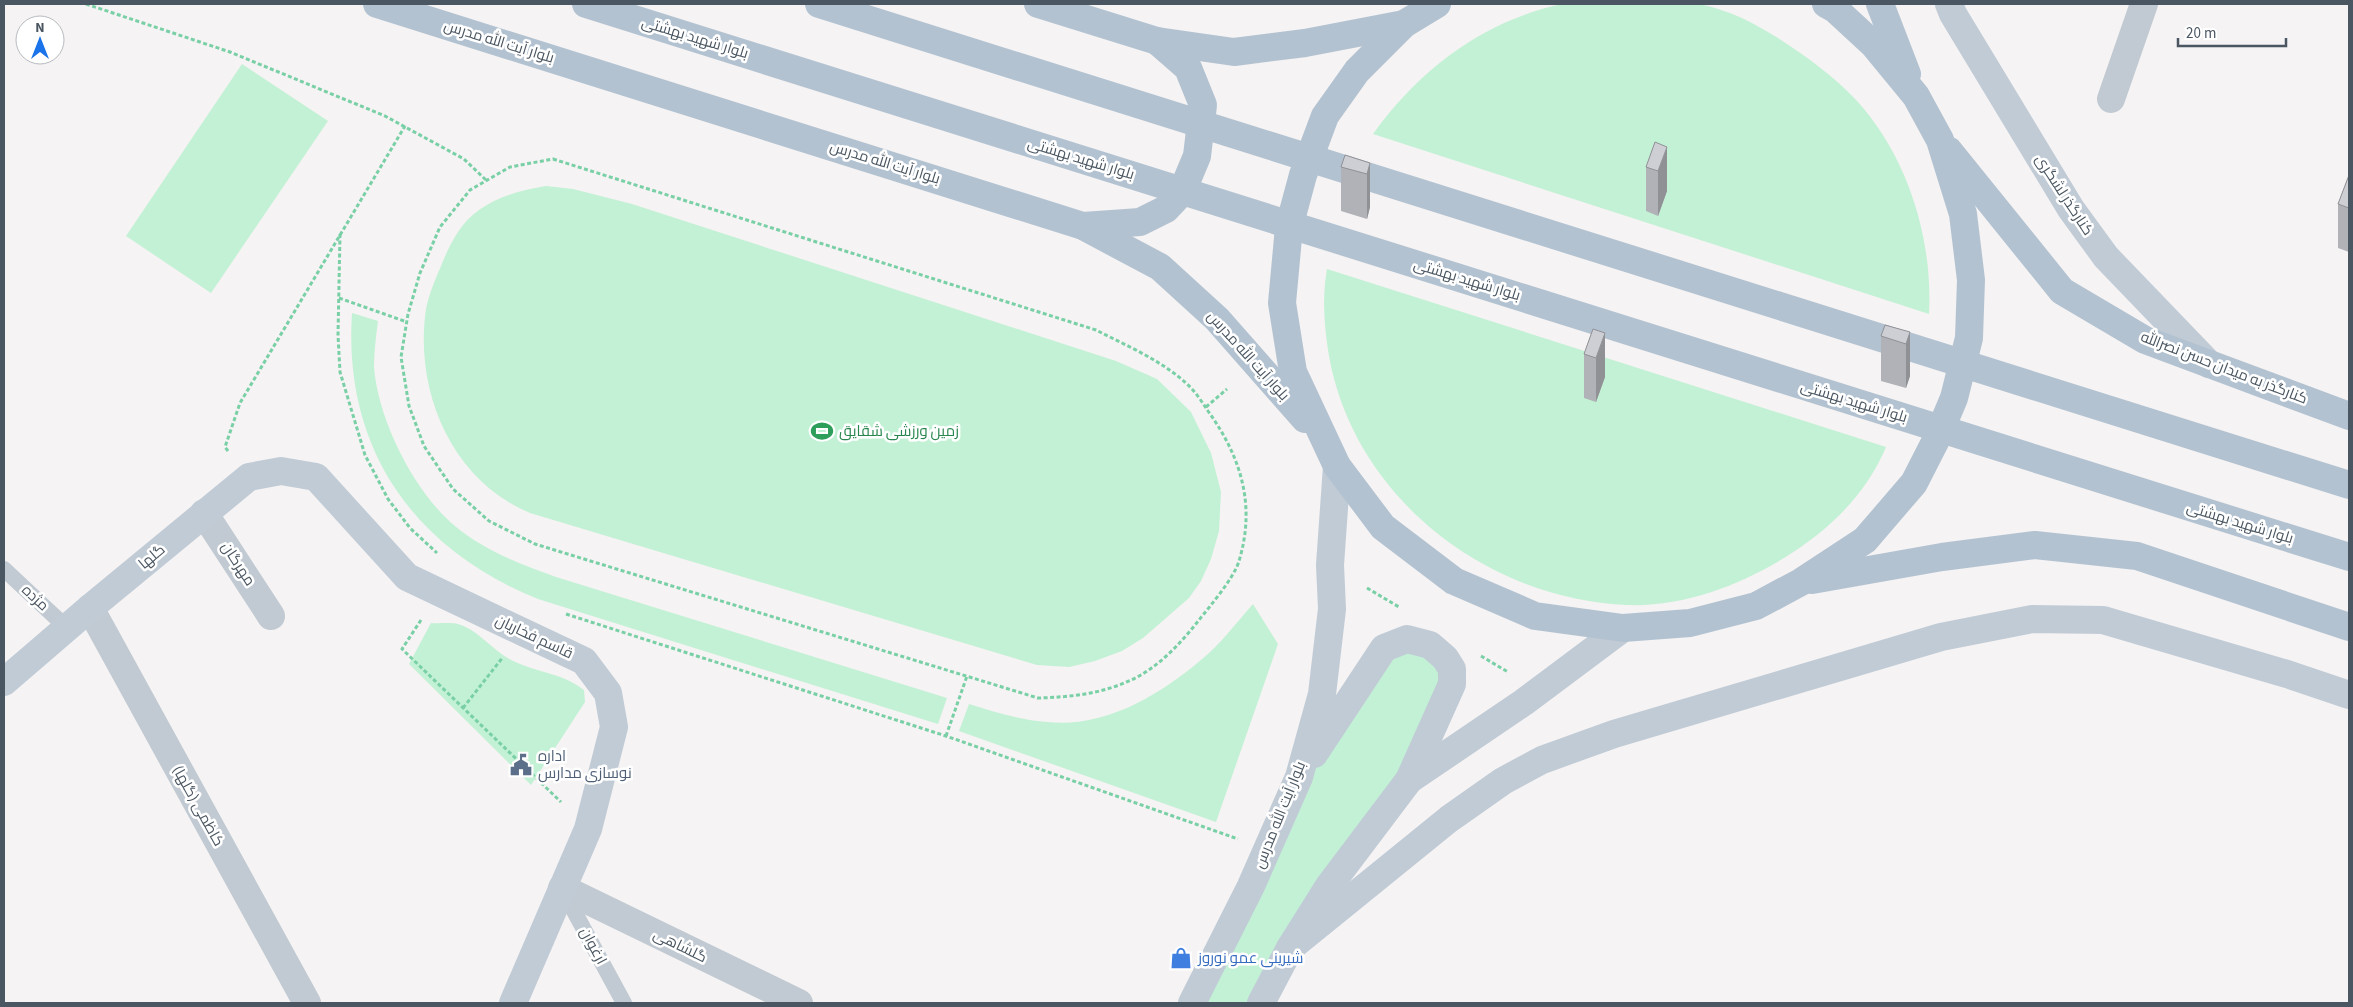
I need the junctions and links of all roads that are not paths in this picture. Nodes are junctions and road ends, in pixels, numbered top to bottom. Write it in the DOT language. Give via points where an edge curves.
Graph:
graph roads {
  1 [pos="377,4"];
  2 [pos="586,4"];
  3 [pos="819,4"];
  4 [pos="1038,4"];
  5 [pos="1437,4"];
  6 [pos="1826,4"];
  7 [pos="1880,4"];
  8 [pos="1949,4"];
  9 [pos="2144,4"];
  10 [pos="1404,24"];
  11 [pos="1158,41"];
  12 [pos="1916,96"];
  13 [pos="2110,99"];
  14 [pos="1940,140"];
  15 [pos="1083,226"];
  16 [pos="2209,364"];
  17 [pos="2349,416"];
  18 [pos="1323,439"];
  19 [pos="1337,466"];
  20 [pos="316,477"];
  21 [pos="2349,485"];
  22 [pos="204,513"];
  23 [pos="2349,557"];
  24 [pos="4,569"];
  25 [pos="1801,582"];
  26 [pos="90,608"];
  27 [pos="271,616"];
  28 [pos="2349,627"];
  29 [pos="67,628"];
  30 [pos="1623,628"];
  31 [pos="4,682"];
  32 [pos="2349,695"];
  33 [pos="1299,776"];
  34 [pos="1409,780"];
  35 [pos="562,888"];
  36 [pos="1290,948"];
  37 [pos="307,1003"];
  38 [pos="513,1003"];
  39 [pos="624,1003"];
  40 [pos="799,1003"];
  41 [pos="1192,1003"];
  42 [pos="1261,1003"];
  1 -- 15 [label="main road, بلوار آیت الله مدرس"];
  2 -- 23 [label="main road, بلوار شهید بهشتی"];
  3 -- 21 [label="main road"];
  4 -- 11 [label="main road"];
  5 -- 10 [label="main road"];
  6 -- 12 [label="main road" via="1874,45"];
  7 -- 12 [label="main road"];
  8 -- 16 [label="main road, کنارگذر لشگری" via="2071,209 2106,256"];
  9 -- 13 [label="street"];
  10 -- 11 [label="main road" via="1305,43 1234,52"];
  10 -- 18 [label="main road" via="1357,71 1325,116 1303,175 1289,227 1282,303 1293,372"];
  11 -- 15 [label="main road" via="1188,68 1203,104 1197,156 1186,185 1166,209 1140,222"];
  12 -- 14 [label="main road"];
  14 -- 16 [label="main road, کنارگذر به میدان حسن نصرالله" via="2062,291 2145,340"];
  14 -- 25 [label="main road" via="1963,214 1971,280 1969,338 1954,398 1914,483 1865,540"];
  15 -- 18 [label="main road, بلوار آیت الله مدرس" via="1160,267 1216,319"];
  16 -- 17 [label="main road, کنارگذر به میدان حسن نصرالله"];
  18 -- 19 [label="main road"];
  19 -- 30 [label="main road" via="1383,527 1454,581 1535,616"];
  19 -- 33 [label="main road, بلوار آیت الله مدرس" via="1330,565 1332,609 1322,694"];
  20 -- 22 [label="main road, گلها" via="281,471 248,477"];
  20 -- 35 [label="main road, قاسم فخاریان" via="407,577 584,661 608,693 614,727 588,829"];
  22 -- 26 [label="main road, گلها"];
  22 -- 27 [label="street, مهرگان"];
  24 -- 29 [label="lane, مژده"];
  25 -- 28 [label="main road" via="2035,545 2138,556"];
  25 -- 30 [label="main road" via="1756,606 1690,623"];
  26 -- 29 [label="main road, گلها"];
  26 -- 37 [label="street, کاظمی (گلها)"];
  29 -- 31 [label="main road, گلها"];
  30 -- 34 [label="main road" via="1524,702"];
  32 -- 36 [label="main road" via="2103,620 2032,619 1941,637 1614,734 1542,760 1503,781 1449,819"];
  33 -- 34 [label="main road" via="1384,648 1407,639 1430,645 1452,669 1452,684"];
  33 -- 41 [label="main road, بلوار آیت الله مدرس"];
  34 -- 36 [label="main road" via="1328,886"];
  35 -- 38 [label="main road, قاسم فخاریان"];
  35 -- 39 [label="lane, ارغوان"];
  35 -- 40 [label="street, گلشاهی"];
  36 -- 42 [label="main road"];
}
